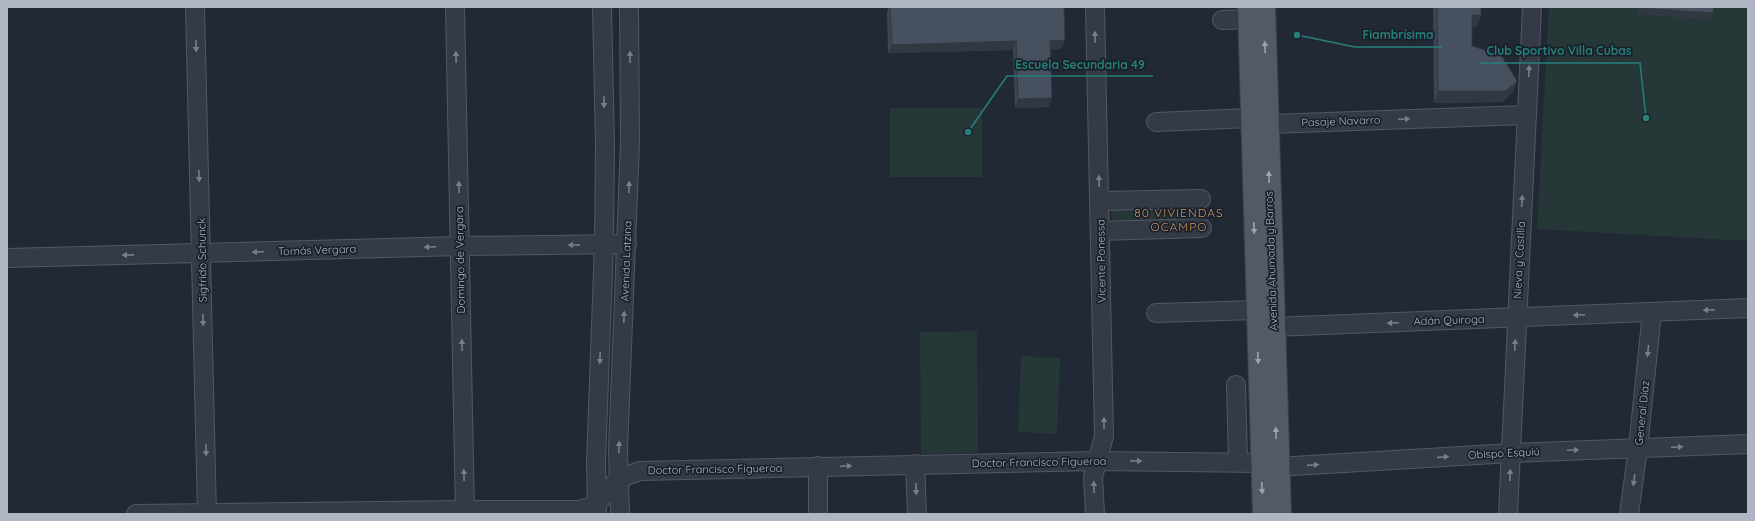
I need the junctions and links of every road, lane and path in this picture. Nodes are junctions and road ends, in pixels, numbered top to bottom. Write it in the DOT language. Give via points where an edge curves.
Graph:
graph roads {
  1 [pos="195,7"];
  2 [pos="455,7"];
  3 [pos="602,7"];
  4 [pos="629,7"];
  5 [pos="1095,7"];
  6 [pos="1532,7"];
  7 [pos="1254,11"];
  8 [pos="1222,20"];
  9 [pos="1526,114"];
  10 [pos="1259,121"];
  11 [pos="1156,122"];
  12 [pos="1201,199"];
  13 [pos="1100,201"];
  14 [pos="1202,228"];
  15 [pos="1100,231"];
  16 [pos="604,244"];
  17 [pos="627,244"];
  18 [pos="460,246"];
  19 [pos="202,253"];
  20 [pos="7,258"];
  21 [pos="1748,308"];
  22 [pos="1257,310"];
  23 [pos="1652,312"];
  24 [pos="1156,313"];
  25 [pos="1517,318"];
  26 [pos="1273,327"];
  27 [pos="1236,386"];
  28 [pos="1748,444"];
  29 [pos="1638,448"];
  30 [pos="1510,452"];
  31 [pos="1098,461"];
  32 [pos="1238,462"];
  33 [pos="915,464"];
  34 [pos="1269,465"];
  35 [pos="818,466"];
  36 [pos="618,479"];
  37 [pos="596,510"];
  38 [pos="465,512"];
  39 [pos="207,513"];
  40 [pos="136,514"];
  41 [pos="620,514"];
  42 [pos="818,514"];
  43 [pos="917,514"];
  44 [pos="1095,514"];
  45 [pos="1264,514"];
  46 [pos="1280,514"];
  47 [pos="1508,514"];
  48 [pos="1629,514"];
  1 -- 19 [label="street, Sigfrido Schunck, one-way"];
  18 -- 2 [label="street, Domingo de Vergara, one-way"];
  3 -- 16 [label="street, Avenida Latzina, one-way"];
  17 -- 4 [label="street, Avenida Latzina, one-way" via="630,142"];
  13 -- 5 [label="street, Vicente Ponessa, one-way"];
  9 -- 6 [label="street, Nieva y Castilla, one-way"];
  7 -- 8 [label="street"];
  7 -- 10 [label="main road, Avenida Ahumada y Barros"];
  10 -- 9 [label="street, Pasaje Navarro, one-way"];
  25 -- 9 [label="street, Nieva y Castilla, one-way"];
  10 -- 11 [label="street, Pasaje Navarro"];
  10 -- 22 [label="main road, Avenida Ahumada y Barros, one-way"];
  26 -- 10 [label="main road, Avenida Ahumada y Barros, one-way"];
  12 -- 13 [label="street"];
  13 -- 15 [label="street, Vicente Ponessa"];
  14 -- 15 [label="street"];
  31 -- 15 [label="street, Vicente Ponessa, one-way" via="1104,436"];
  16 -- 17 [label="street, Tomás Vergara"];
  16 -- 18 [label="street, Tomás Vergara, one-way"];
  16 -- 37 [label="street, Avenida Latzina, one-way"];
  36 -- 17 [label="street, Avenida Latzina, one-way"];
  18 -- 19 [label="street, Tomás Vergara, one-way"];
  38 -- 18 [label="street, Domingo de Vergara, one-way"];
  19 -- 20 [label="street, Tomás Vergara, one-way"];
  19 -- 39 [label="street, Sigfrido Schunck, one-way"];
  21 -- 23 [label="street, Adán Quiroga, one-way"];
  22 -- 24 [label="street"];
  22 -- 26 [label="street"];
  22 -- 34 [label="main road, Avenida Ahumada y Barros, one-way"];
  23 -- 25 [label="street, Adán Quiroga, one-way"];
  23 -- 29 [label="street, General Díaz, one-way"];
  25 -- 26 [label="street, Adán Quiroga, one-way"];
  30 -- 25 [label="street, Nieva y Castilla, one-way"];
  34 -- 26 [label="main road, Avenida Ahumada y Barros, one-way"];
  27 -- 32 [label="street"];
  29 -- 28 [label="street, Obispo Esquiú, one-way"];
  30 -- 29 [label="street, Obispo Esquiú, one-way"];
  29 -- 48 [label="street, General Díaz, one-way"];
  34 -- 30 [label="street, Obispo Esquiú, one-way"];
  47 -- 30 [label="street, Nieva y Castilla, one-way"];
  31 -- 32 [label="street, Doctor Francisco Figueroa, one-way"];
  31 -- 33 [label="street, Doctor Francisco Figueroa"];
  44 -- 31 [label="street, Vicente Ponessa, one-way" via="1093,477"];
  32 -- 34 [label="street, Doctor Francisco Figueroa"];
  35 -- 33 [label="street, Doctor Francisco Figueroa, one-way"];
  33 -- 43 [label="street, one-way"];
  34 -- 45 [label="main road, Avenida Ahumada y Barros, one-way"];
  34 -- 46 [label="main road, Avenida Ahumada y Barros"];
  35 -- 36 [label="street, Doctor Francisco Figueroa" via="640,471"];
  35 -- 42 [label="street"];
  36 -- 37 [label="street, Doctor Francisco Figueroa"];
  36 -- 41 [label="street, Avenida Latzina"];
  37 -- 38 [label="street"];
  38 -- 39 [label="street"];
  39 -- 40 [label="street"];
}
